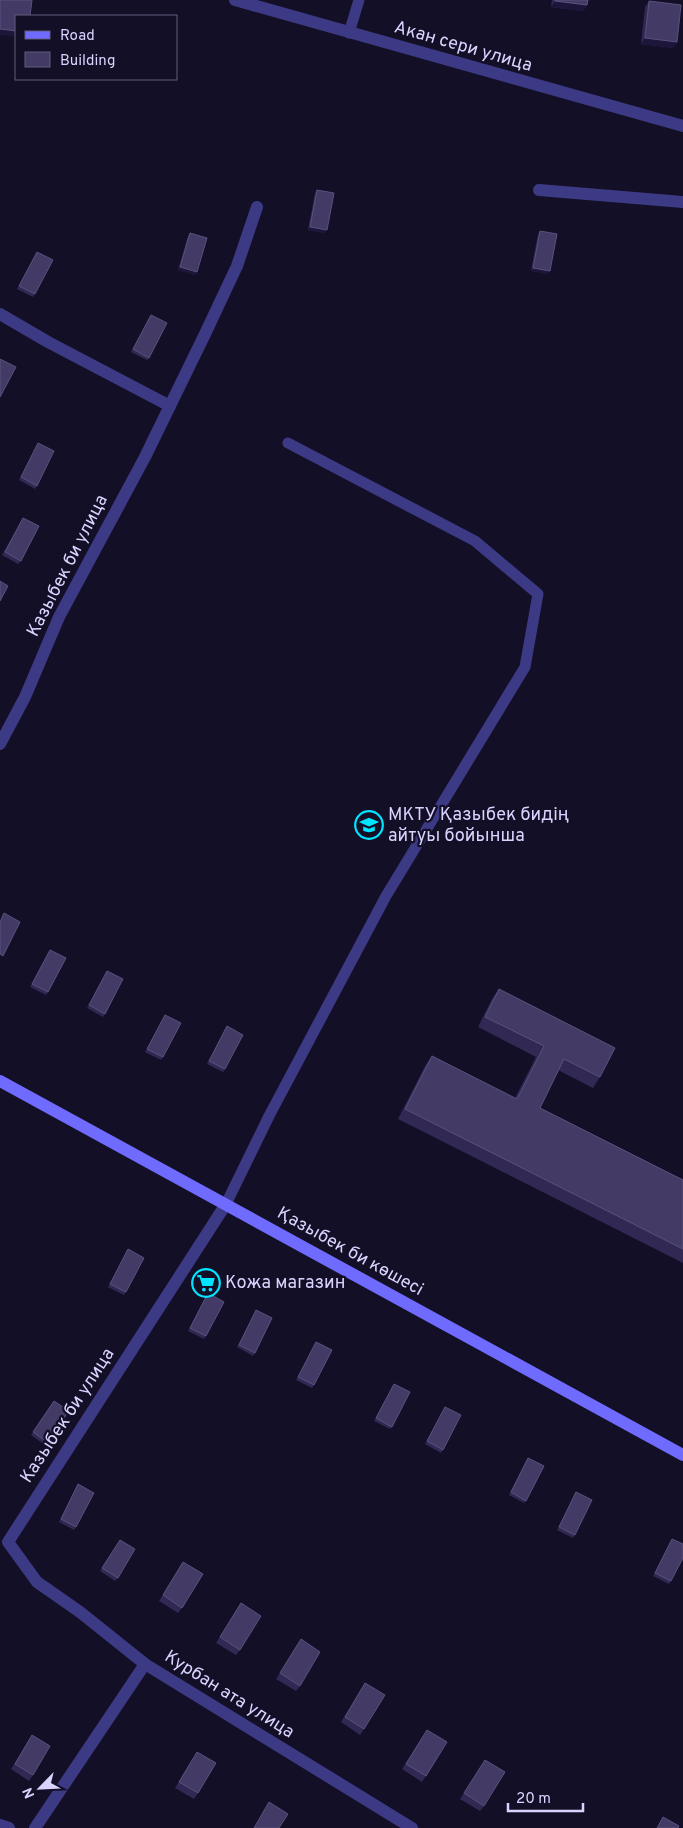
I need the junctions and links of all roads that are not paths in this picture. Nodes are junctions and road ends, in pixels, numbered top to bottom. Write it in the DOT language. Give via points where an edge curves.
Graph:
graph roads {
  1 [pos="235,0"];
  2 [pos="359,0"];
  3 [pos="348,33"];
  4 [pos="683,126"];
  5 [pos="539,190"];
  6 [pos="683,202"];
  7 [pos="256,207"];
  8 [pos="0,314"];
  9 [pos="170,406"];
  10 [pos="288,443"];
  11 [pos="0,744"];
  12 [pos="0,1081"];
  13 [pos="226,1204"];
  14 [pos="683,1455"];
  15 [pos="145,1664"];
  16 [pos="0,1825"];
  17 [pos="9,1828"];
  18 [pos="34,1828"];
  19 [pos="412,1828"];
  1 -- 3 [label="street, Акан сери улица"];
  2 -- 3 [label="lane"];
  3 -- 4 [label="street, Акан сери улица"];
  5 -- 6 [label="street"];
  7 -- 9 [label="street, Казыбек би улица" via="237,266"];
  8 -- 9 [label="street"];
  9 -- 11 [label="street, Казыбек би улица" via="59,617 25,697"];
  10 -- 13 [label="lane" via="475,541 538,594 525,667 386,896"];
  12 -- 13 [label="main road, Қазыбек би көшесі"];
  13 -- 14 [label="main road, Қазыбек би көшесі"];
  13 -- 15 [label="street, Казыбек би улица" via="8,1542 37,1582"];
  15 -- 18 [label="street, Курбан ата улица"];
  15 -- 19 [label="street, Курбан ата улица"];
  16 -- 17 [label="street"];
}
